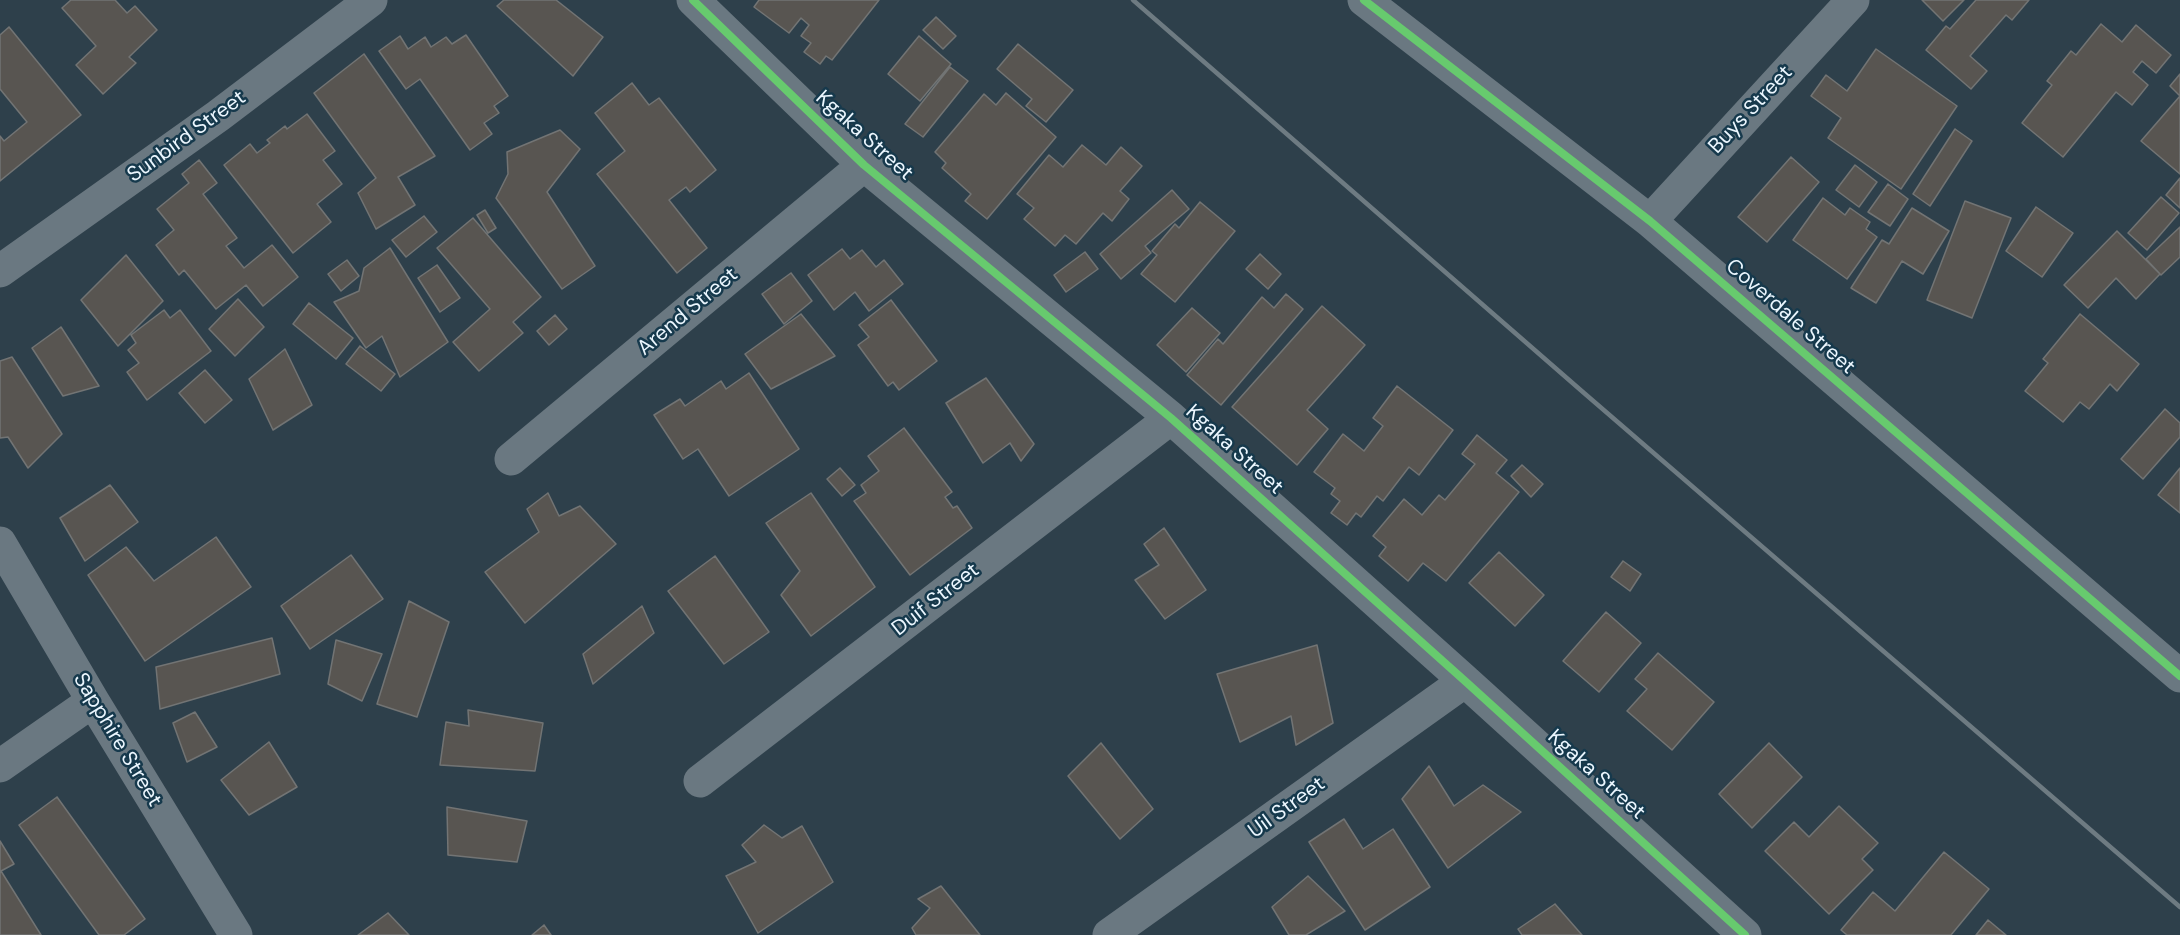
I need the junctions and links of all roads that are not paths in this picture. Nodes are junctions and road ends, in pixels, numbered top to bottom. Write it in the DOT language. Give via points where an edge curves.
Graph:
graph roads {
  1 [pos="371,0"];
  2 [pos="693,0"];
  3 [pos="1364,0"];
  4 [pos="1853,0"];
  5 [pos="864,165"];
  6 [pos="1650,220"];
  7 [pos="0,271"];
  8 [pos="1171,418"];
  9 [pos="511,459"];
  10 [pos="0,543"];
  11 [pos="2180,676"];
  12 [pos="1465,681"];
  13 [pos="93,701"];
  14 [pos="0,766"];
  15 [pos="700,781"];
  16 [pos="236,935"];
  17 [pos="1109,935"];
  18 [pos="1745,935"];
  1 -- 7 [label="street, Sunbird Street" via="218,116"];
  2 -- 5 [label="street, Kgaka Street"];
  3 -- 6 [label="street, Coverdale Street"];
  4 -- 6 [label="street, Buys Street"];
  5 -- 8 [label="street, Kgaka Street"];
  5 -- 9 [label="street, Arend Street"];
  6 -- 11 [label="street, Coverdale Street"];
  8 -- 12 [label="street, Kgaka Street"];
  8 -- 15 [label="street, Duif Street"];
  10 -- 13 [label="street, Sapphire Street"];
  12 -- 17 [label="street, Uil Street"];
  12 -- 18 [label="street, Kgaka Street"];
  13 -- 14 [label="street"];
  13 -- 16 [label="street, Sapphire Street"];
}
